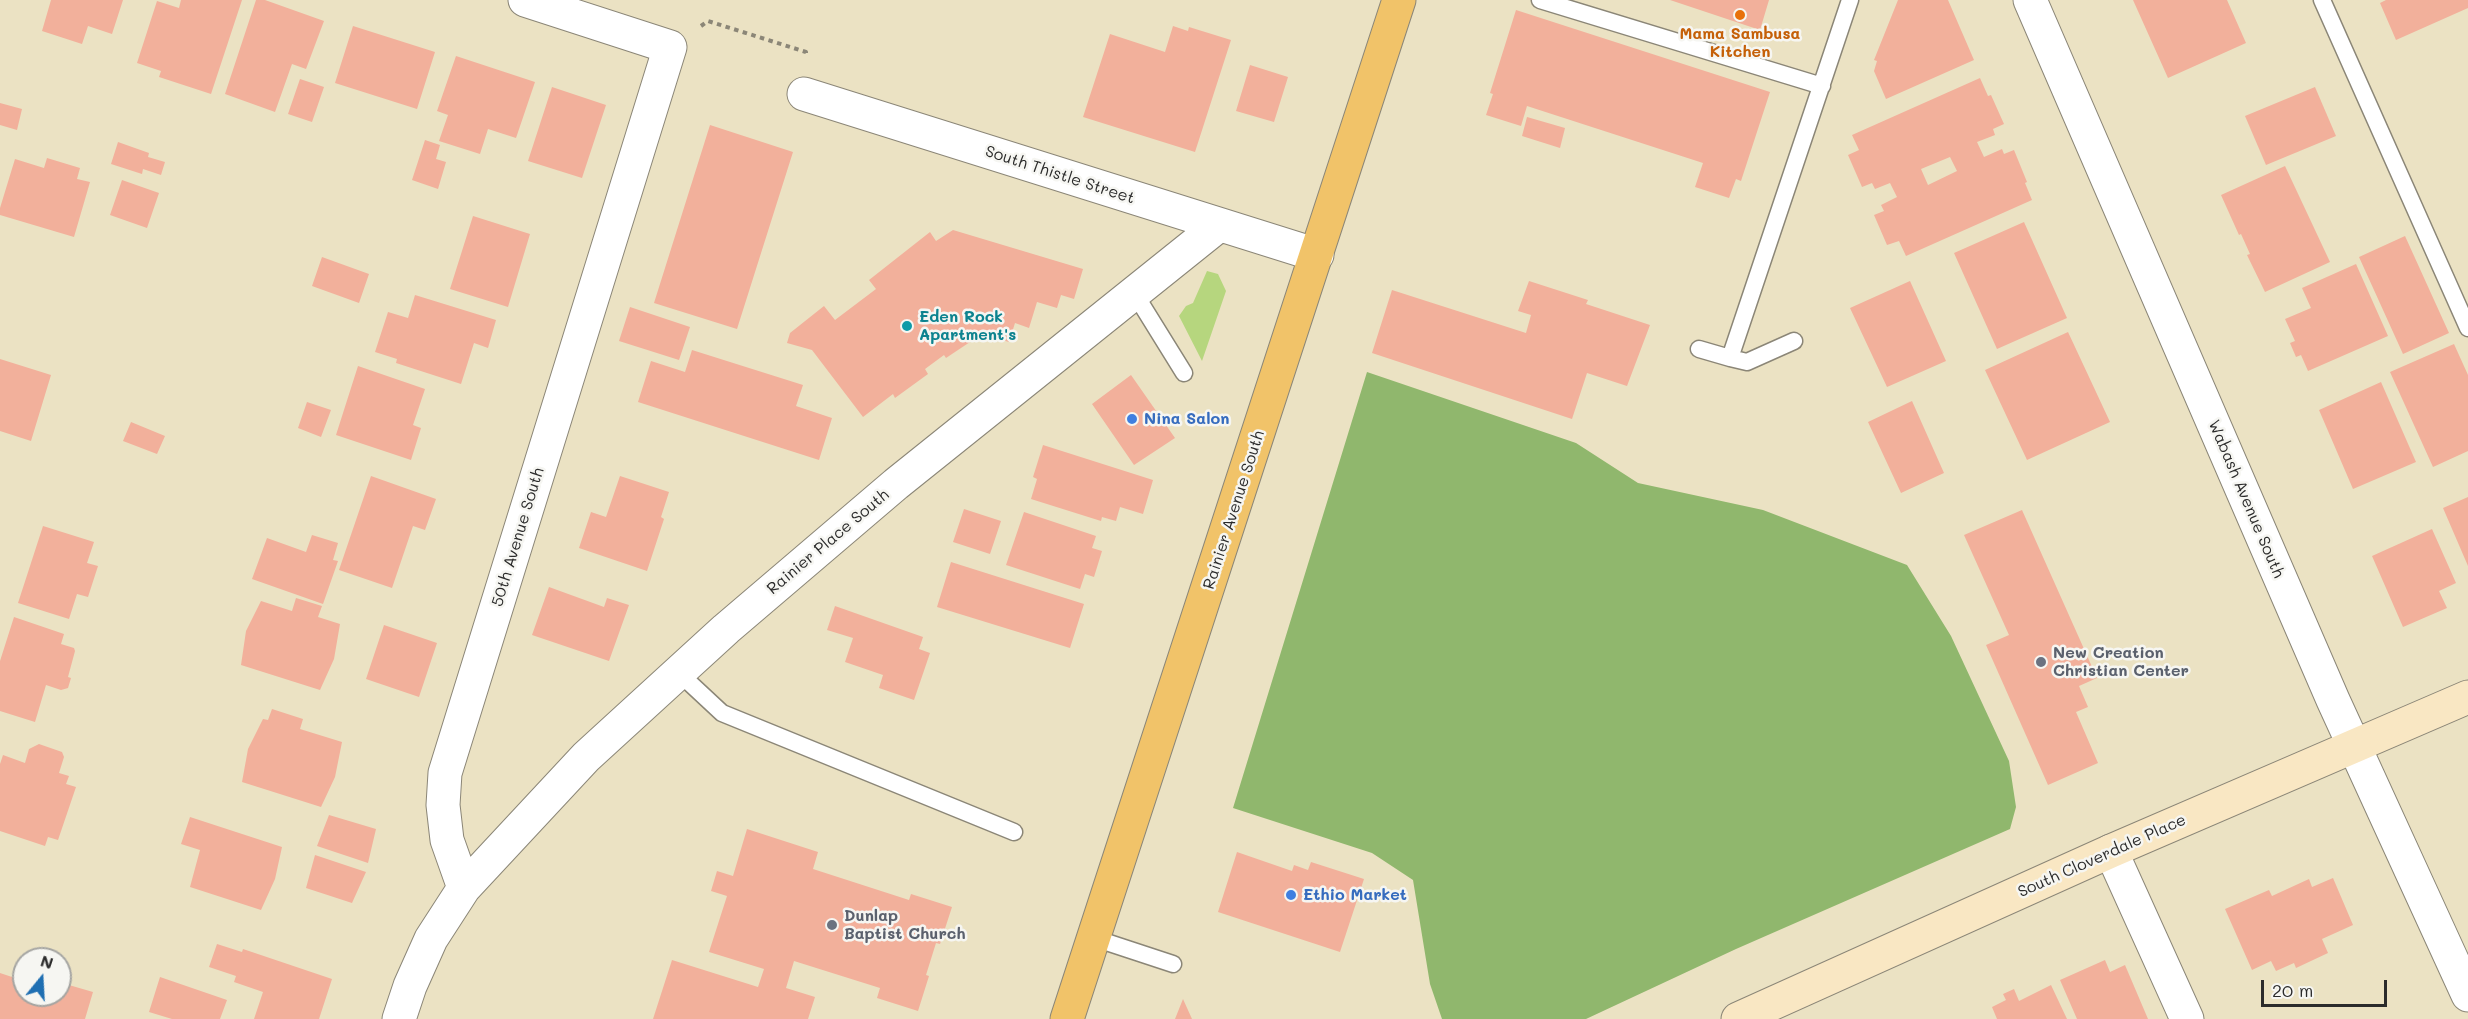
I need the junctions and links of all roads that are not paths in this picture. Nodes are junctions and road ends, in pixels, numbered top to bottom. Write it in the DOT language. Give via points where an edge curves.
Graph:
graph roads {
  1 [pos="525,0"];
  2 [pos="1399,0"];
  3 [pos="1540,0"];
  4 [pos="1850,0"];
  5 [pos="2030,0"];
  6 [pos="2322,0"];
  7 [pos="1822,86"];
  8 [pos="804,94"];
  9 [pos="1219,225"];
  10 [pos="1317,255"];
  11 [pos="1136,294"];
  12 [pos="2468,328"];
  13 [pos="1794,341"];
  14 [pos="1699,349"];
  15 [pos="1730,358"];
  16 [pos="1184,373"];
  17 [pos="678,672"];
  18 [pos="2468,697"];
  19 [pos="2354,745"];
  20 [pos="1014,832"];
  21 [pos="2111,851"];
  22 [pos="464,888"];
  23 [pos="1094,938"];
  24 [pos="1173,964"];
  25 [pos="2468,995"];
  26 [pos="399,1019"];
  27 [pos="1067,1019"];
  28 [pos="1738,1019"];
  29 [pos="2187,1019"];
  1 -- 22 [label="street, 50th Avenue South" via="670,47 445,773 447,840"];
  2 -- 10 [label="main road, Rainier Avenue South"];
  3 -- 7 [label="lane"];
  4 -- 7 [label="lane"];
  5 -- 19 [label="street, Wabash Avenue South"];
  6 -- 12 [label="lane"];
  7 -- 15 [label="lane"];
  8 -- 9 [label="street, South Thistle Street"];
  9 -- 10 [label="street, South Thistle Street"];
  9 -- 11 [label="street, Rainier Place South"];
  10 -- 23 [label="main road, Rainier Avenue South"];
  11 -- 16 [label="lane"];
  11 -- 17 [label="street, Rainier Place South" via="896,484"];
  13 -- 15 [label="lane" via="1746,362"];
  14 -- 15 [label="lane"];
  17 -- 20 [label="lane" via="722,714"];
  17 -- 22 [label="street, Rainier Place South" via="586,757"];
  18 -- 19 [label="street, South Cloverdale Place"];
  19 -- 21 [label="street, South Cloverdale Place"];
  19 -- 25 [label="street, Wabash Avenue South"];
  21 -- 28 [label="street, South Cloverdale Place"];
  21 -- 29 [label="street"];
  22 -- 26 [label="street" via="431,939"];
  23 -- 24 [label="lane"];
  23 -- 27 [label="main road, Rainier Avenue South"];
}
